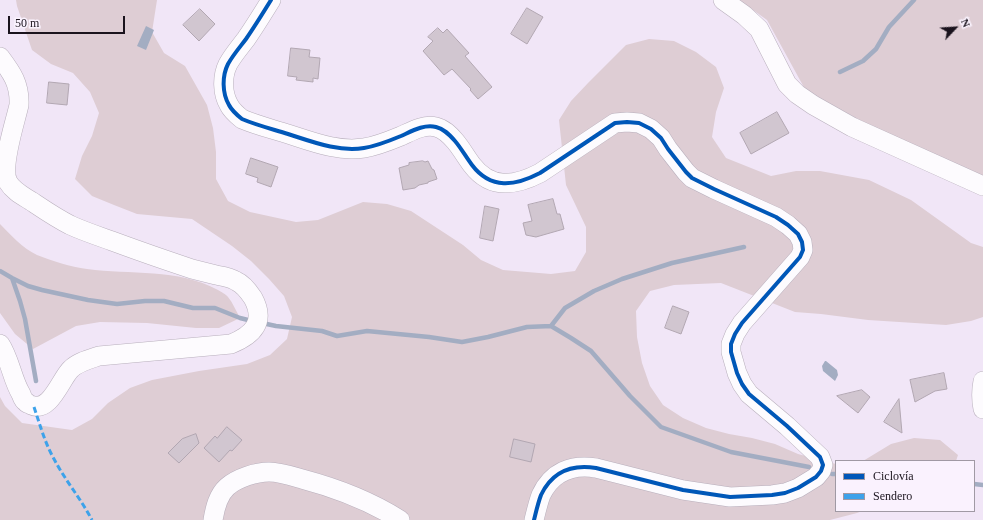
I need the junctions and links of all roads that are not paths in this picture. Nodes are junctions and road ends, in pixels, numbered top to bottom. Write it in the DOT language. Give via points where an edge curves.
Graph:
graph roads {
  1 [pos="271,0"];
  2 [pos="723,0"];
  3 [pos="0,57"];
  4 [pos="983,186"];
  5 [pos="0,344"];
  6 [pos="983,381"];
  7 [pos="983,409"];
  8 [pos="213,520"];
  9 [pos="400,520"];
  10 [pos="534,520"];
  1 -- 10 [label="street" via="233,55 224,77 229,106 242,119 326,146 347,150 375,146 425,126 435,126 444,129 481,174 492,182 505,184 528,180 615,124 640,123 661,138 692,178 776,217 798,234 802,242 800,257 742,323 731,344 731,352 737,373 749,394 820,458 822,471 798,488 785,493 730,497 683,490 586,466 576,467 555,476 546,486"];
  2 -- 4 [label="street" via="759,29 787,84 797,94 852,126"];
  3 -- 5 [label="street" via="15,79 19,97 6,157 6,176 11,187 70,225 147,254 236,281 252,296 259,313 254,328 241,340 231,344 99,356 85,361 72,368 52,397 43,405 34,407 26,402 18,389"];
  6 -- 7 [label="street"];
  8 -- 9 [label="street" via="219,498 226,487 245,476 269,472 326,486"];
}
